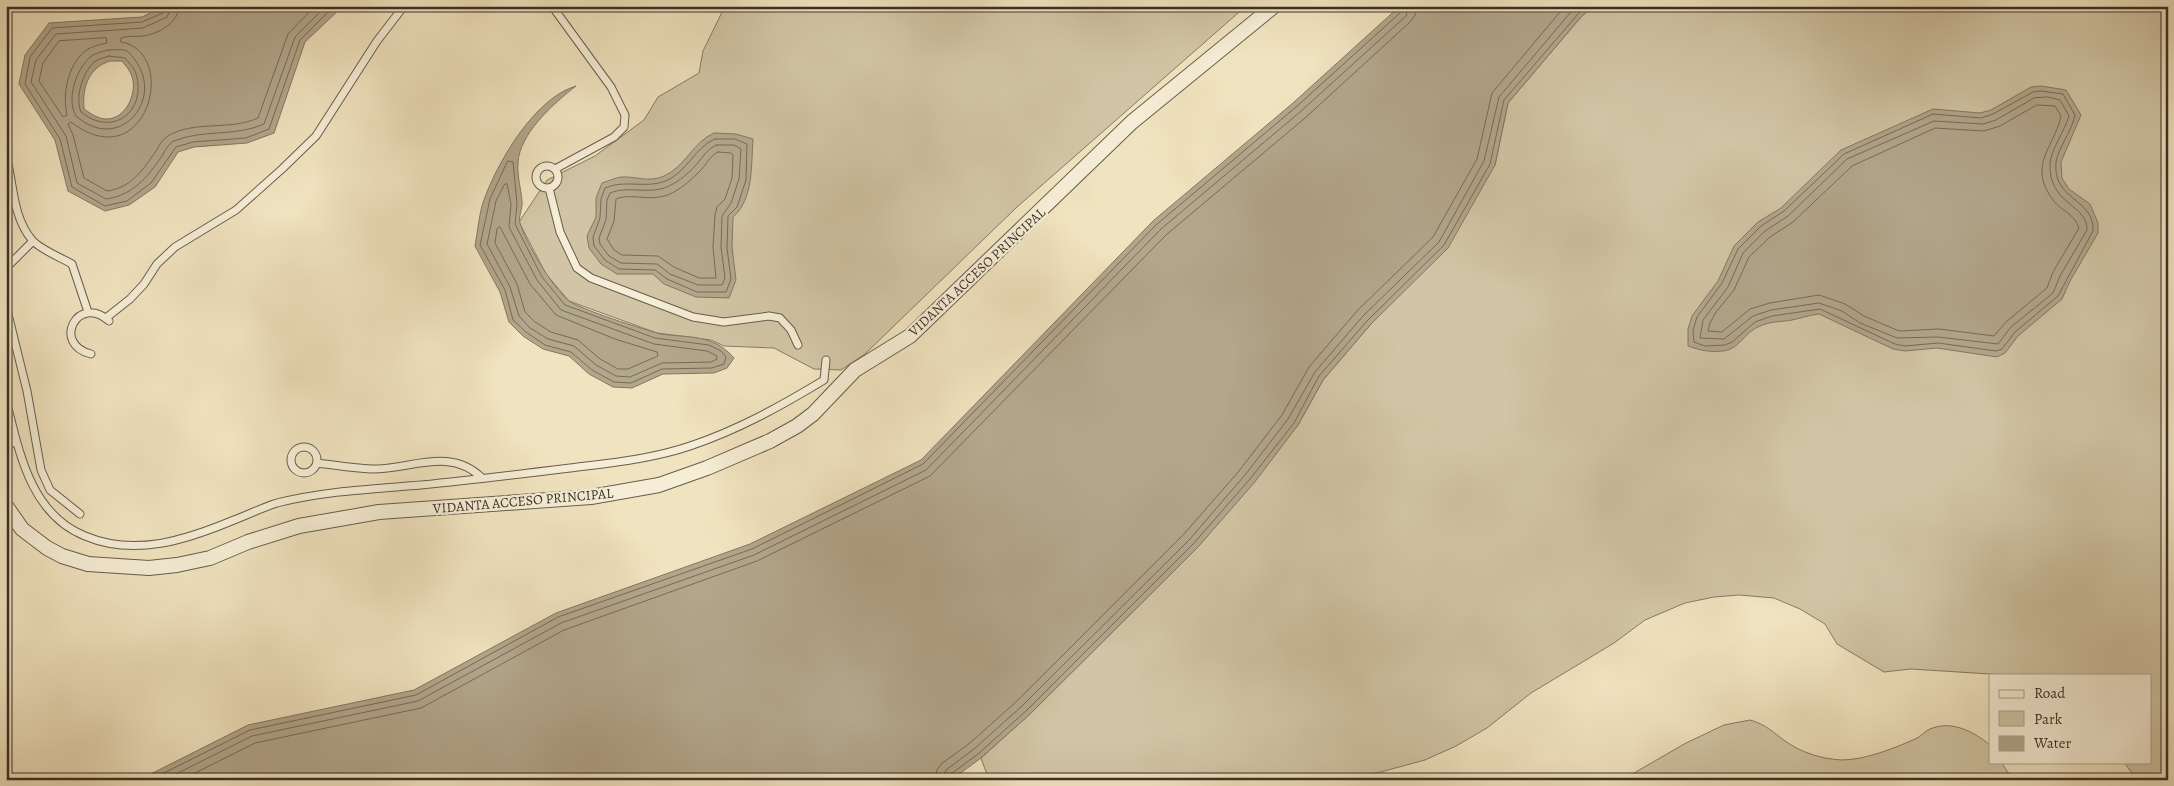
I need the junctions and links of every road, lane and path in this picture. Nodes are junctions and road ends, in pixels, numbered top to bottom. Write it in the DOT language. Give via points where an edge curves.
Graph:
graph roads {
  1 [pos="404,6"];
  2 [pos="552,6"];
  3 [pos="1274,6"];
  4 [pos="6,156"];
  5 [pos="555,169"];
  6 [pos="549,188"];
  7 [pos="33,240"];
  8 [pos="6,268"];
  9 [pos="6,306"];
  10 [pos="88,312"];
  11 [pos="798,345"];
  12 [pos="91,354"];
  13 [pos="826,360"];
  14 [pos="6,400"];
  15 [pos="16,442"];
  16 [pos="6,445"];
  17 [pos="317,463"];
  18 [pos="482,478"];
  19 [pos="6,506"];
  20 [pos="80,514"];
  1 -- 10 [label="lane" via="377,41 316,136 282,170 236,210 175,247 157,264 144,284 107,320 102,315"];
  2 -- 5 [label="lane" via="612,87 625,115 624,127 614,137"];
  3 -- 19 [label="street, VIDANTA ACCESO PRINCIPAL" via="1132,122 921,327 894,348 855,370 797,426 737,455 659,485 590,497 379,512 298,526 210,558 177,565 120,568 88,564 47,548 22,529"];
  4 -- 7 [label="lane" via="17,210"];
  5 -- 6 [label="lane" via="557,182"];
  5 -- 6 [label="lane" via="549,165 536,171 538,185"];
  6 -- 11 [label="lane" via="560,232 577,268 591,278 692,317 724,322 769,316 780,318"];
  7 -- 8 [label="lane"];
  7 -- 10 [label="lane" via="72,264"];
  9 -- 20 [label="lane" via="27,391 41,470 50,490"];
  10 -- 12 [label="lane" via="75,319 70,336 81,352"];
  13 -- 18 [label="lane" via="824,380 763,416 689,446 617,462"];
  14 -- 15 [label="lane"];
  15 -- 16 [label="lane"];
  15 -- 18 [label="lane" via="31,484 50,511 75,532 118,545 157,545 176,541 275,503 323,493"];
  17 -- 18 [label="lane" via="372,469 448,462 472,468"];
}
